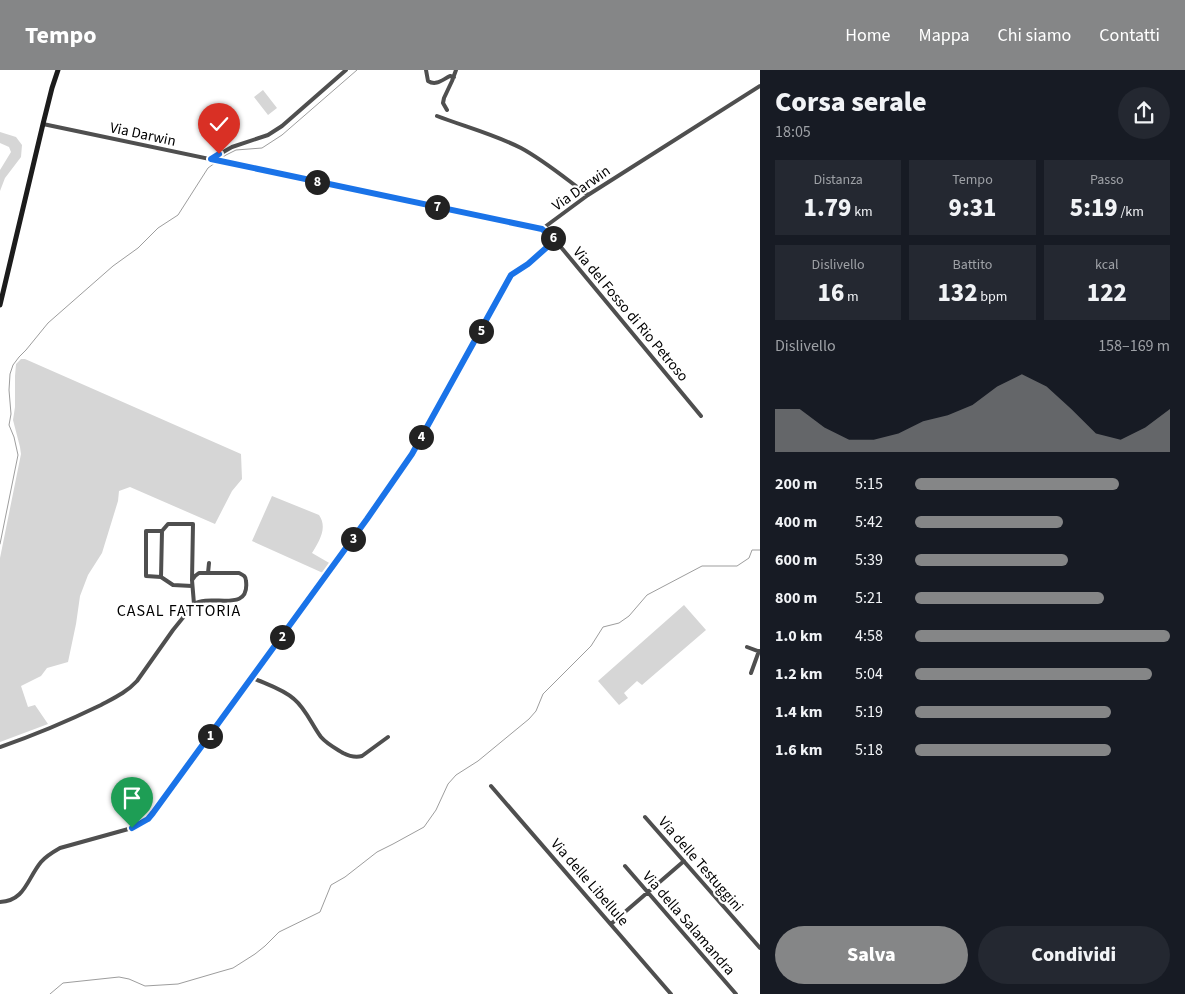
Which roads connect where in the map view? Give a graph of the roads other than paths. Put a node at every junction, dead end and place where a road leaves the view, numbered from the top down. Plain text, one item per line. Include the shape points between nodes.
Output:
1 (58, 70) edge
2 (346, 70) edge
3 (426, 70) edge
4 (456, 70) edge
5 (454, 77) junction
6 (760, 86) edge
7 (447, 110) dead end
8 (437, 116) dead end
9 (43, 124) junction
10 (211, 159) junction
11 (588, 195) junction
12 (542, 229) junction
13 (555, 240) junction
14 (0, 306) edge
15 (700, 416) dead end
16 (162, 531) junction
17 (208, 563) dead end
18 (208, 573) junction
19 (161, 577) junction
20 (192, 580) junction
21 (192, 586) junction
22 (194, 604) junction
23 (747, 647) dead end
24 (760, 652) edge
25 (751, 673) dead end
26 (253, 678) junction
27 (388, 737) dead end
28 (0, 747) edge
29 (490, 786) dead end
30 (645, 817) dead end
31 (684, 861) junction
32 (625, 866) dead end
33 (648, 892) junction
34 (0, 902) edge
35 (611, 924) junction
36 (760, 948) edge
37 (672, 994) edge
38 (736, 994) edge

1 - 9 street
2 - 10 street via 282,126
3 - 5 street via 428,81 434,83
4 - 5 street
5 - 7 street via 444,98
6 - 11 street, Via Darwin
8 - 11 street via 520,148
9 - 10 street, Via Darwin
9 - 14 street
10 - 12 street, Via Darwin
11 - 12 street, Via Darwin
12 - 13 street, Via del Fosso di Rio Petroso
13 - 15 street, Via del Fosso di Rio Petroso
13 - 26 street via 511,275 412,454
16 - 19 street
16 - 19 street via 146,531 146,576
16 - 20 street via 168,524 193,524
17 - 18 street
18 - 20 street via 199,574
18 - 22 street via 242,574 246,580 245,594 237,600 210,600
19 - 21 street via 172,584
20 - 21 street
21 - 22 street
22 - 28 street via 136,682 124,693 64,723
23 - 24 street
24 - 25 street
26 - 27 street via 294,698 325,740 349,755 362,756
26 - 34 street via 148,819 132,828 60,848 42,862 18,897
29 - 35 street, Via delle Libellule
30 - 31 street, Via delle Testuggini
31 - 33 street
31 - 36 street, Via delle Testuggini
32 - 33 street, Via della Salamandra
33 - 35 street
33 - 38 street, Via della Salamandra
35 - 37 street, Via delle Libellule

